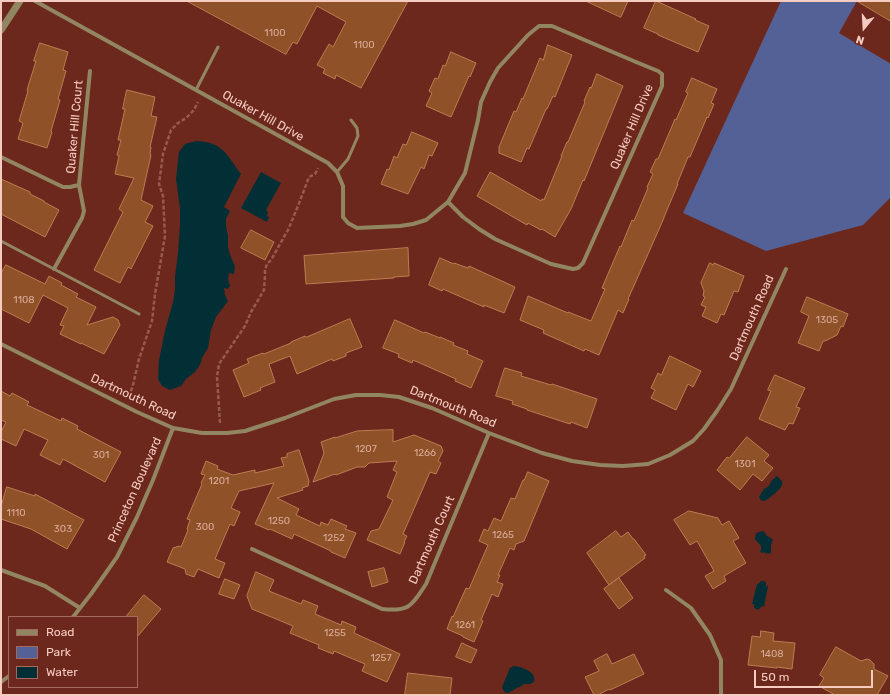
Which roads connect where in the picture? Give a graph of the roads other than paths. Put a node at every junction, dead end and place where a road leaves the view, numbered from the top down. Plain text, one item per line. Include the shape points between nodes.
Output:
1 (20, 1) edge
2 (34, 1) edge
3 (1, 30) edge
4 (218, 47) dead end
5 (90, 71) dead end
6 (196, 90) junction
7 (351, 120) dead end
8 (1, 157) edge
9 (337, 172) junction
10 (79, 185) junction
11 (448, 202) junction
12 (1, 241) edge
13 (54, 269) junction
14 (786, 269) dead end
15 (140, 314) dead end
16 (1, 344) edge
17 (173, 428) junction
18 (489, 433) junction
19 (252, 549) dead end
20 (1, 570) edge
21 (666, 590) dead end
22 (80, 608) junction
23 (74, 616) edge
24 (721, 695) edge

1 - 3 street
2 - 6 street, Quaker Hill Drive
4 - 6 lane
5 - 10 street, Quaker Hill Court
6 - 9 street, Quaker Hill Drive via 323,160
7 - 9 lane via 358,136 348,159
8 - 10 street, Quaker Hill Court via 63,187
9 - 11 street, Quaker Hill Drive via 344,186 343,217 348,224 357,228 413,224 426,220
10 - 13 street, Quaker Hill Court via 84,211 82,218
11 - 11 street, Quaker Hill Drive via 465,173 481,102 490,82 498,68 539,26 552,26 662,74 662,86 584,263 578,268 551,264 495,239 462,217
12 - 13 lane
13 - 15 lane
14 - 18 street, Dartmouth Road via 731,389 693,441 670,455 648,464 600,465 572,461
16 - 17 street, Dartmouth Road
17 - 18 street, Dartmouth Road via 220,434 245,431 334,399 356,395 380,395 399,397 432,408
17 - 22 street, Princeton Boulevard via 137,517 117,556
18 - 19 street, Dartmouth Court via 426,584 407,608 382,609
20 - 22 street via 45,586
21 - 24 street via 691,608 710,635 721,660
22 - 23 street, Princeton Boulevard

